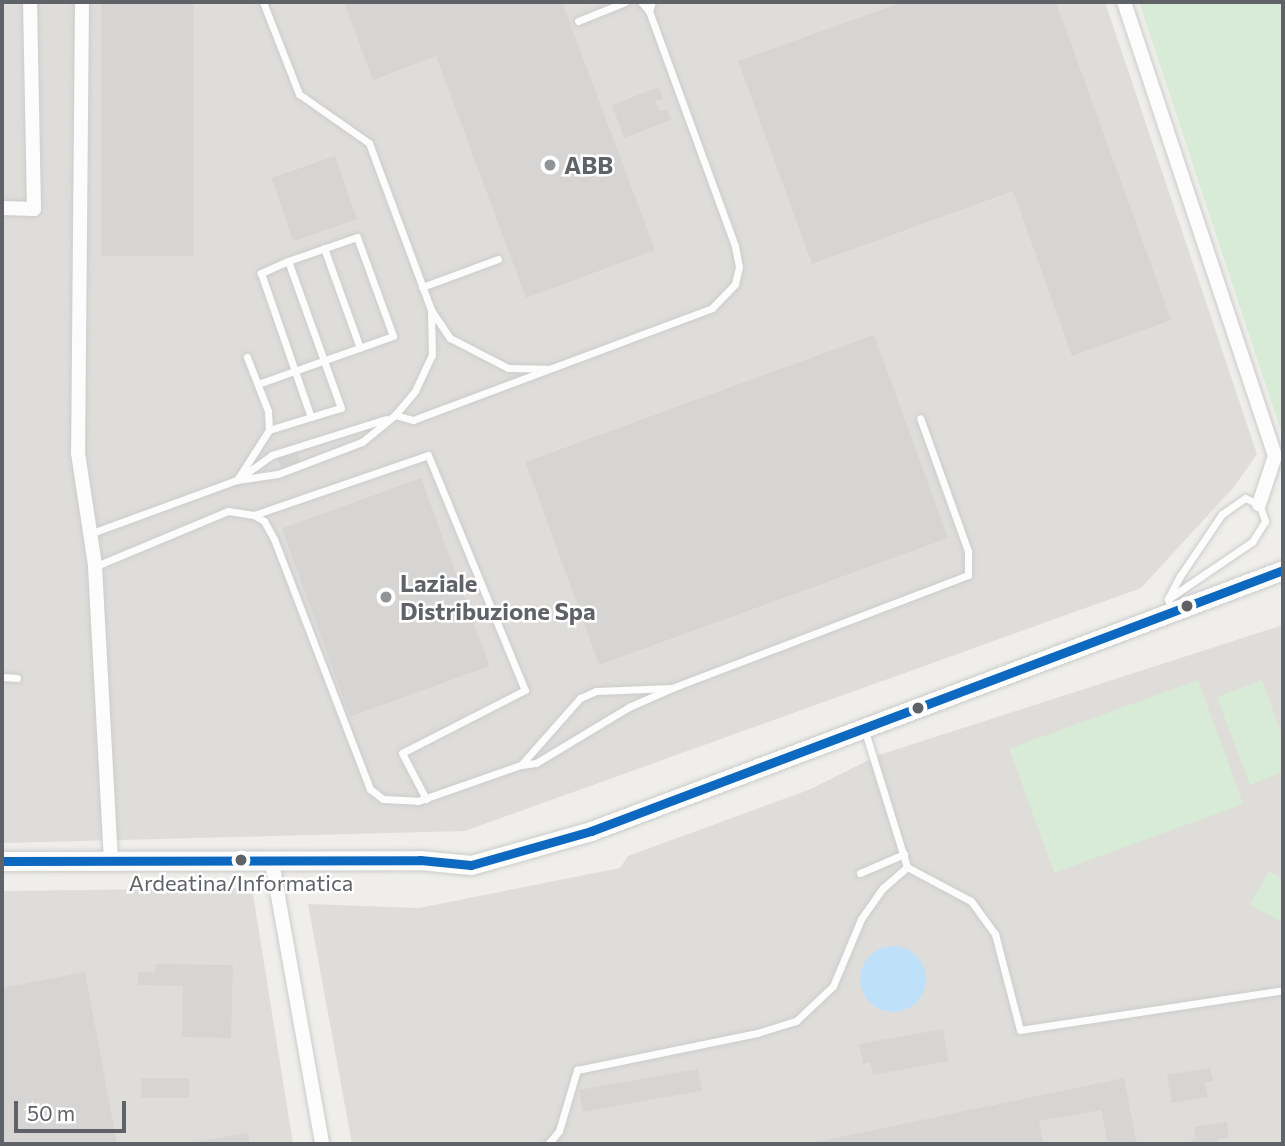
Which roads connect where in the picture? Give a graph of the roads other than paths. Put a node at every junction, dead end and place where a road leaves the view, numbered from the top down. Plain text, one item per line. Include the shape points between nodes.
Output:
1 (30, 2) edge
2 (82, 2) edge
3 (263, 2) edge
4 (625, 2) edge
5 (641, 2) edge
6 (652, 2) edge
7 (1124, 2) edge
8 (649, 12) junction
9 (578, 21) dead end
10 (2, 208) edge
11 (324, 248) junction
12 (498, 259) dead end
13 (288, 261) junction
14 (422, 287) junction
15 (431, 310) junction
16 (360, 348) junction
17 (247, 357) dead end
18 (325, 361) junction
19 (551, 369) junction
20 (295, 371) junction
21 (258, 384) junction
22 (395, 415) junction
23 (311, 417) junction
24 (920, 418) dead end
25 (386, 419) junction
26 (269, 430) junction
27 (237, 480) junction
28 (1259, 504) junction
29 (254, 515) junction
30 (92, 533) junction
31 (1283, 561) edge
32 (95, 566) junction
33 (1283, 570) edge
34 (1260, 577) junction
35 (1170, 606) junction
36 (2, 677) edge
37 (18, 678) dead end
38 (672, 688) junction
39 (865, 730) junction
40 (521, 765) junction
41 (426, 799) junction
42 (904, 854) junction
43 (2, 861) edge
44 (111, 861) junction
45 (272, 862) junction
46 (907, 867) junction
47 (860, 873) dead end
48 (1283, 990) edge
49 (322, 1144) edge
50 (548, 1144) edge

1 - 10 street via 34,209
2 - 30 street via 78,453
3 - 14 lane via 299,94 369,143
4 - 9 lane
5 - 8 lane
6 - 8 lane
7 - 28 street via 1275,457
8 - 19 lane via 735,246 739,267 735,284 712,308
11 - 13 lane
11 - 16 lane
11 - 16 lane via 357,237 393,336
12 - 14 lane
13 - 18 lane
13 - 20 lane via 261,273
14 - 15 lane
15 - 19 lane via 450,338 479,357 508,368
15 - 22 lane via 432,355 415,391
16 - 18 lane
17 - 21 lane
18 - 20 lane
18 - 23 lane via 341,408
19 - 22 lane via 413,420
20 - 21 lane
20 - 23 lane
21 - 26 lane
22 - 25 lane
23 - 26 lane
24 - 38 lane via 968,551 968,575
25 - 27 lane via 272,455
25 - 27 lane via 362,442 278,474
26 - 27 lane
27 - 30 lane
28 - 35 lane via 1265,522 1252,542
28 - 35 lane via 1245,498 1222,514
29 - 32 lane via 228,511
29 - 41 lane via 274,539 370,789 383,799 402,803
29 - 41 lane via 428,455 525,690 402,753
30 - 32 street
31 - 34 main road
32 - 44 street
33 - 34 main road
34 - 35 main road
35 - 39 main road
36 - 37 lane
38 - 40 lane via 629,707 536,763
38 - 40 lane via 596,691 580,698
39 - 42 lane
39 - 45 main road via 591,831 471,865 420,860
40 - 41 lane
42 - 46 lane
42 - 47 lane
43 - 44 main road
44 - 45 main road
45 - 49 street
46 - 48 lane via 971,901 995,934 1020,1030
46 - 50 lane via 883,888 861,919 833,985 803,1015 757,1033 577,1070 559,1131

